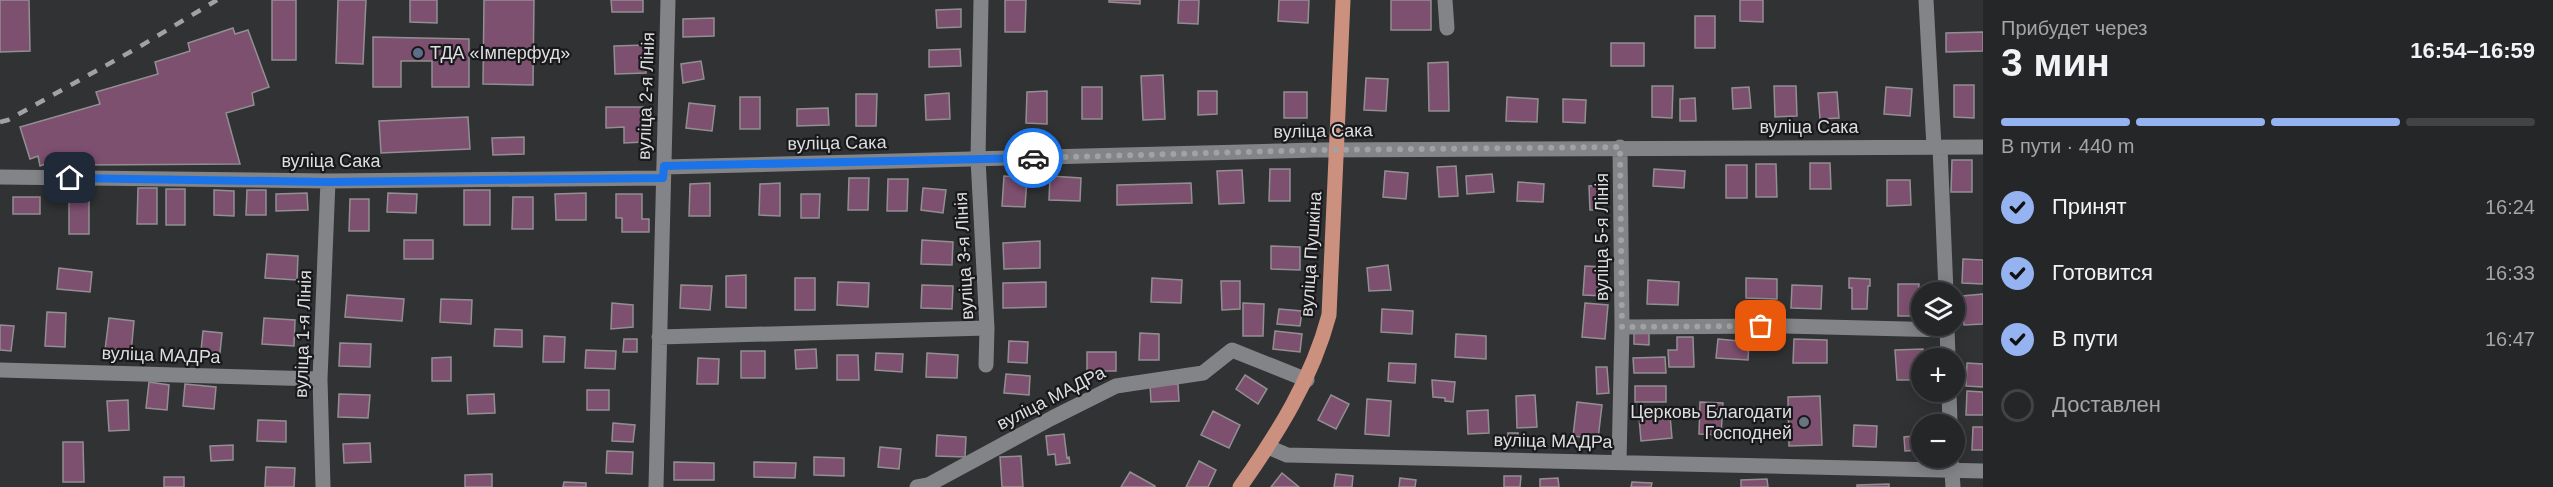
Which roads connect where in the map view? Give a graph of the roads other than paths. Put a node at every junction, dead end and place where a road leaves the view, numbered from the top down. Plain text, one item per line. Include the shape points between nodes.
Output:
1 (668, 0) edge
2 (981, 0) edge
3 (1343, 0) edge
4 (1445, 0) edge
5 (1926, 0) edge
6 (1447, 28) dead end
7 (1620, 147) junction
8 (1937, 147) junction
9 (1983, 147) edge
10 (1336, 150) junction
11 (978, 159) junction
12 (663, 172) junction
13 (0, 177) edge
14 (328, 182) junction
15 (1945, 282) edge
16 (1622, 327) junction
17 (987, 328) junction
18 (1911, 328) edge
19 (659, 337) junction
20 (986, 365) dead end
21 (0, 370) edge
22 (320, 379) junction
23 (1306, 380) junction
24 (1268, 447) junction
25 (1619, 462) junction
26 (1911, 464) edge
27 (1965, 467) edge
28 (1952, 468) edge
29 (1983, 471) edge
30 (322, 487) edge
31 (656, 487) edge
32 (917, 487) edge
33 (1240, 487) edge
34 (1953, 487) edge

1 - 12 street, вуліца 2-я Лінія
2 - 11 street, вуліца 3-я Лінія
3 - 10 main road, вуліца Пушкіна
4 - 6 street
5 - 8 street
7 - 8 street, вуліца Сака
7 - 10 street, вуліца Сака
7 - 16 street, вуліца 5-я Лінія
8 - 9 street, вуліца Сака
8 - 15 street
10 - 11 street, вуліца Сака
10 - 23 main road, вуліца Пушкіна via 1329,315 1320,350
11 - 12 street, вуліца Сака
11 - 17 street, вуліца 3-я Лінія
12 - 14 street, вуліца Сака
12 - 19 street, вуліца 2-я Лінія
13 - 14 street, вуліца Сака
14 - 22 street, вуліца 1-я Лінія
16 - 18 street
16 - 25 street, вуліца 5-я Лінія
17 - 19 street
17 - 20 street, вуліца 3-я Лінія
19 - 31 street, вуліца 2-я Лінія
21 - 22 street, вуліца МАДРа
22 - 30 street, вуліца 1-я Лінія
23 - 24 main road, вуліца Пушкіна
23 - 32 street, вуліца МАДРа via 1232,350 1203,373 1116,386 928,485
24 - 25 street, вуліца МАДРа via 1287,455
24 - 33 main road, вуліца Пушкіна
25 - 26 street, вуліца МАДРа
27 - 29 street, вуліца МАДРа
28 - 34 street

